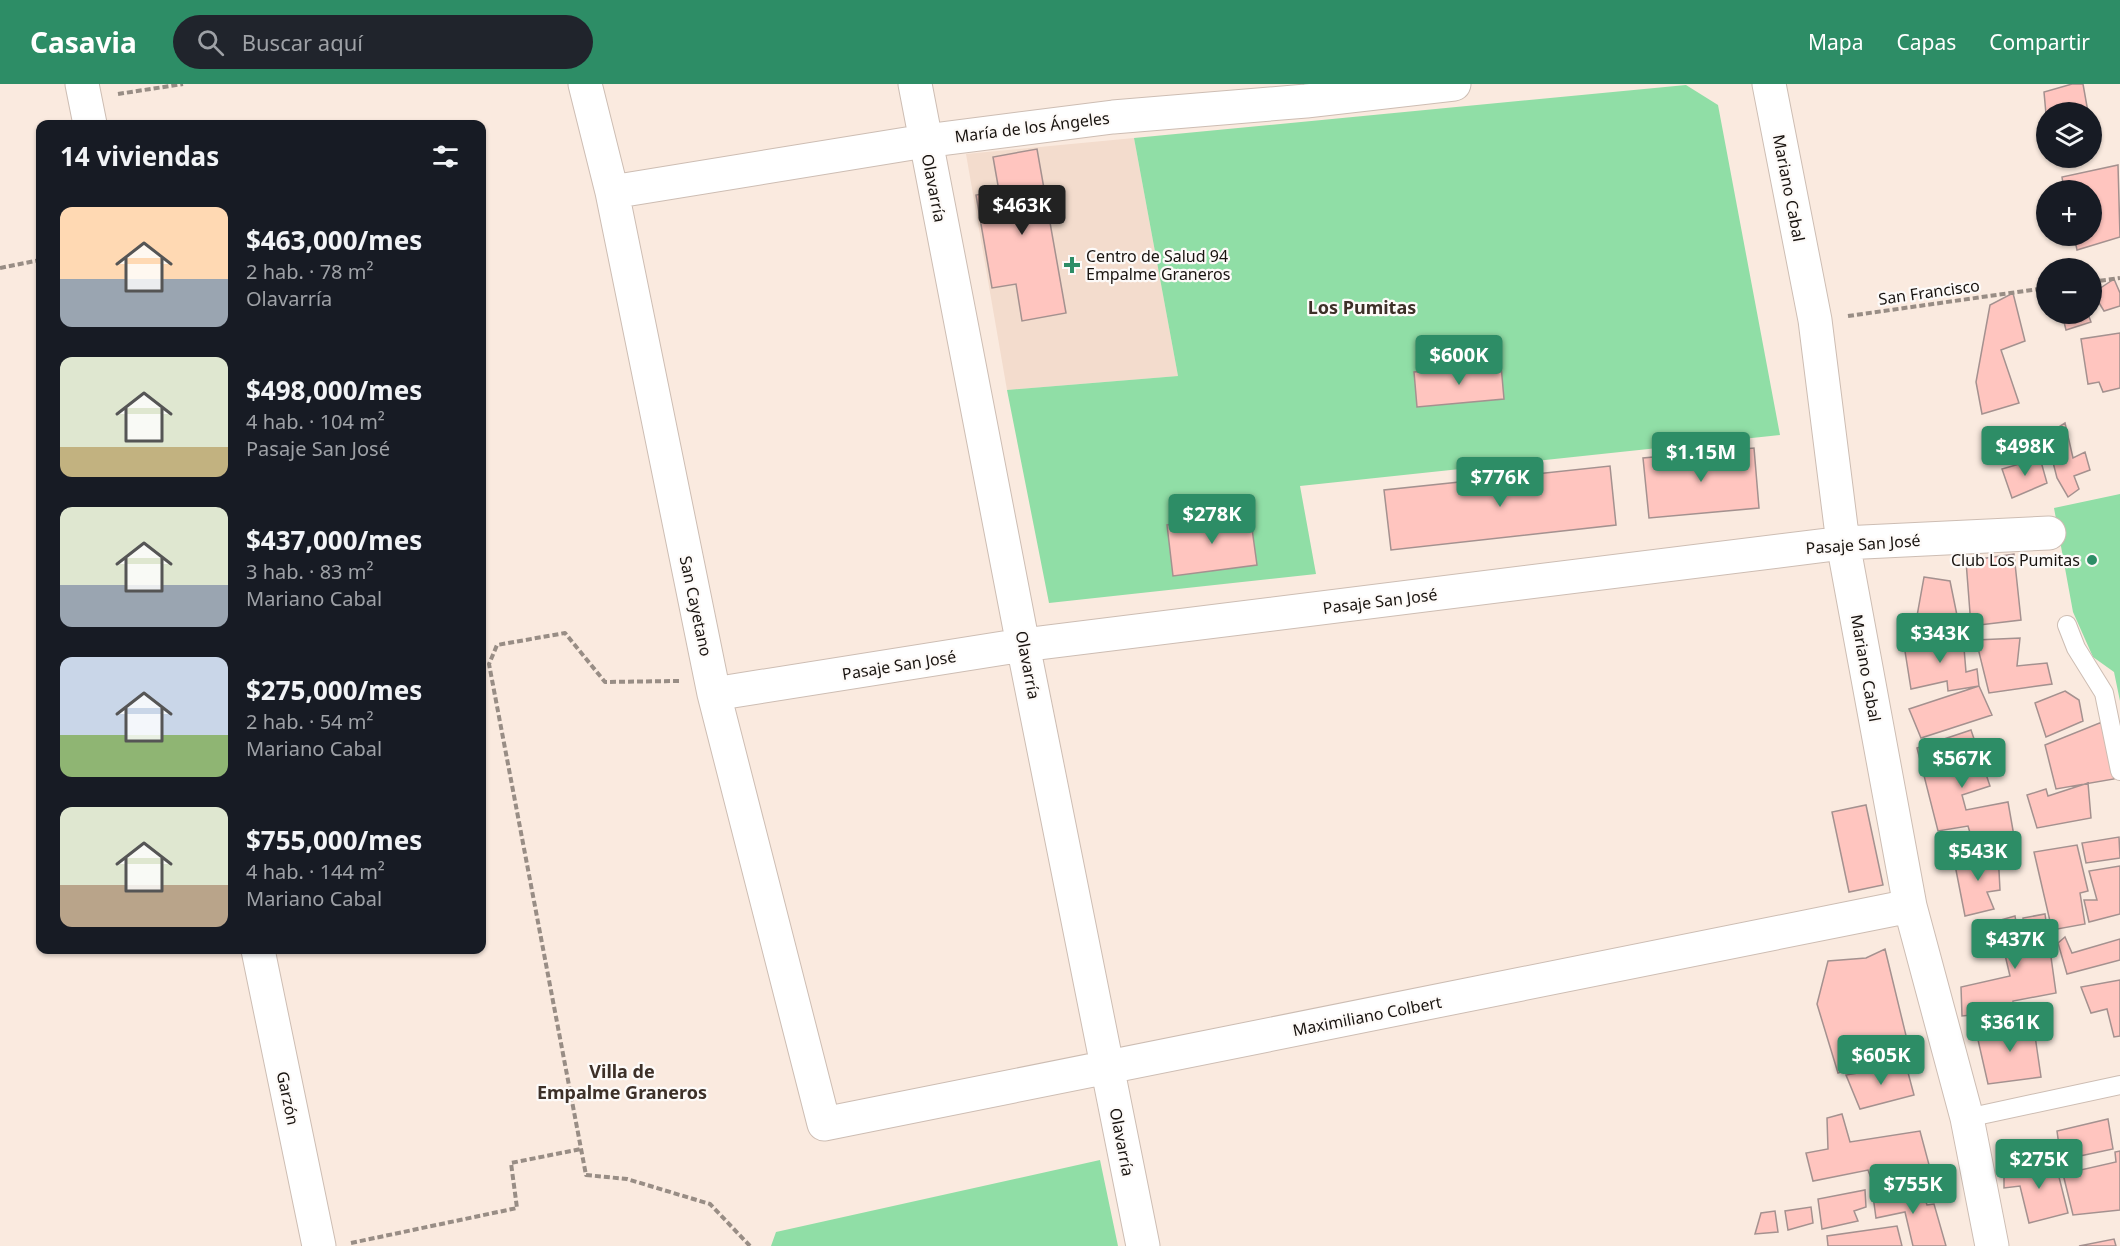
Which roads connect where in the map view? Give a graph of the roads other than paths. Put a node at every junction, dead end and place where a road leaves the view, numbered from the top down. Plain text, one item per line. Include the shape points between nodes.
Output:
1 (585, 84) edge
2 (915, 84) edge
3 (1454, 84) edge
4 (1769, 84) edge
5 (925, 141) junction
6 (612, 192) junction
7 (2049, 533) dead end
8 (1843, 543) junction
9 (2067, 625) dead end
10 (1023, 645) junction
11 (714, 694) junction
12 (2120, 771) edge
13 (1910, 906) junction
14 (259, 954) edge
15 (1108, 1068) junction
16 (2120, 1085) edge
17 (1967, 1118) junction
18 (824, 1124) joint
19 (334, 1245) edge
20 (1143, 1246) edge
21 (1992, 1246) edge

1 - 6 street, San Cayetano
2 - 5 street, Olavarría
3 - 5 street, María de los Ángeles via 1113,117
4 - 8 street, Mariano Cabal via 1815,320
5 - 6 street, María de los Ángeles
5 - 10 street, Olavarría
6 - 11 street, San Cayetano
7 - 8 street, Pasaje San José
8 - 10 street, Pasaje San José
8 - 13 street, Mariano Cabal
9 - 12 lane via 2076,648 2104,693
10 - 11 street, Pasaje San José
10 - 15 street, Olavarría
11 - 18 street, San Cayetano
13 - 15 street, Maximiliano Colbert
13 - 17 street, Mariano Cabal
14 - 19 street, Garzón
15 - 18 street, Maximiliano Colbert
15 - 20 street, Olavarría
16 - 17 lane
17 - 21 street, Mariano Cabal

